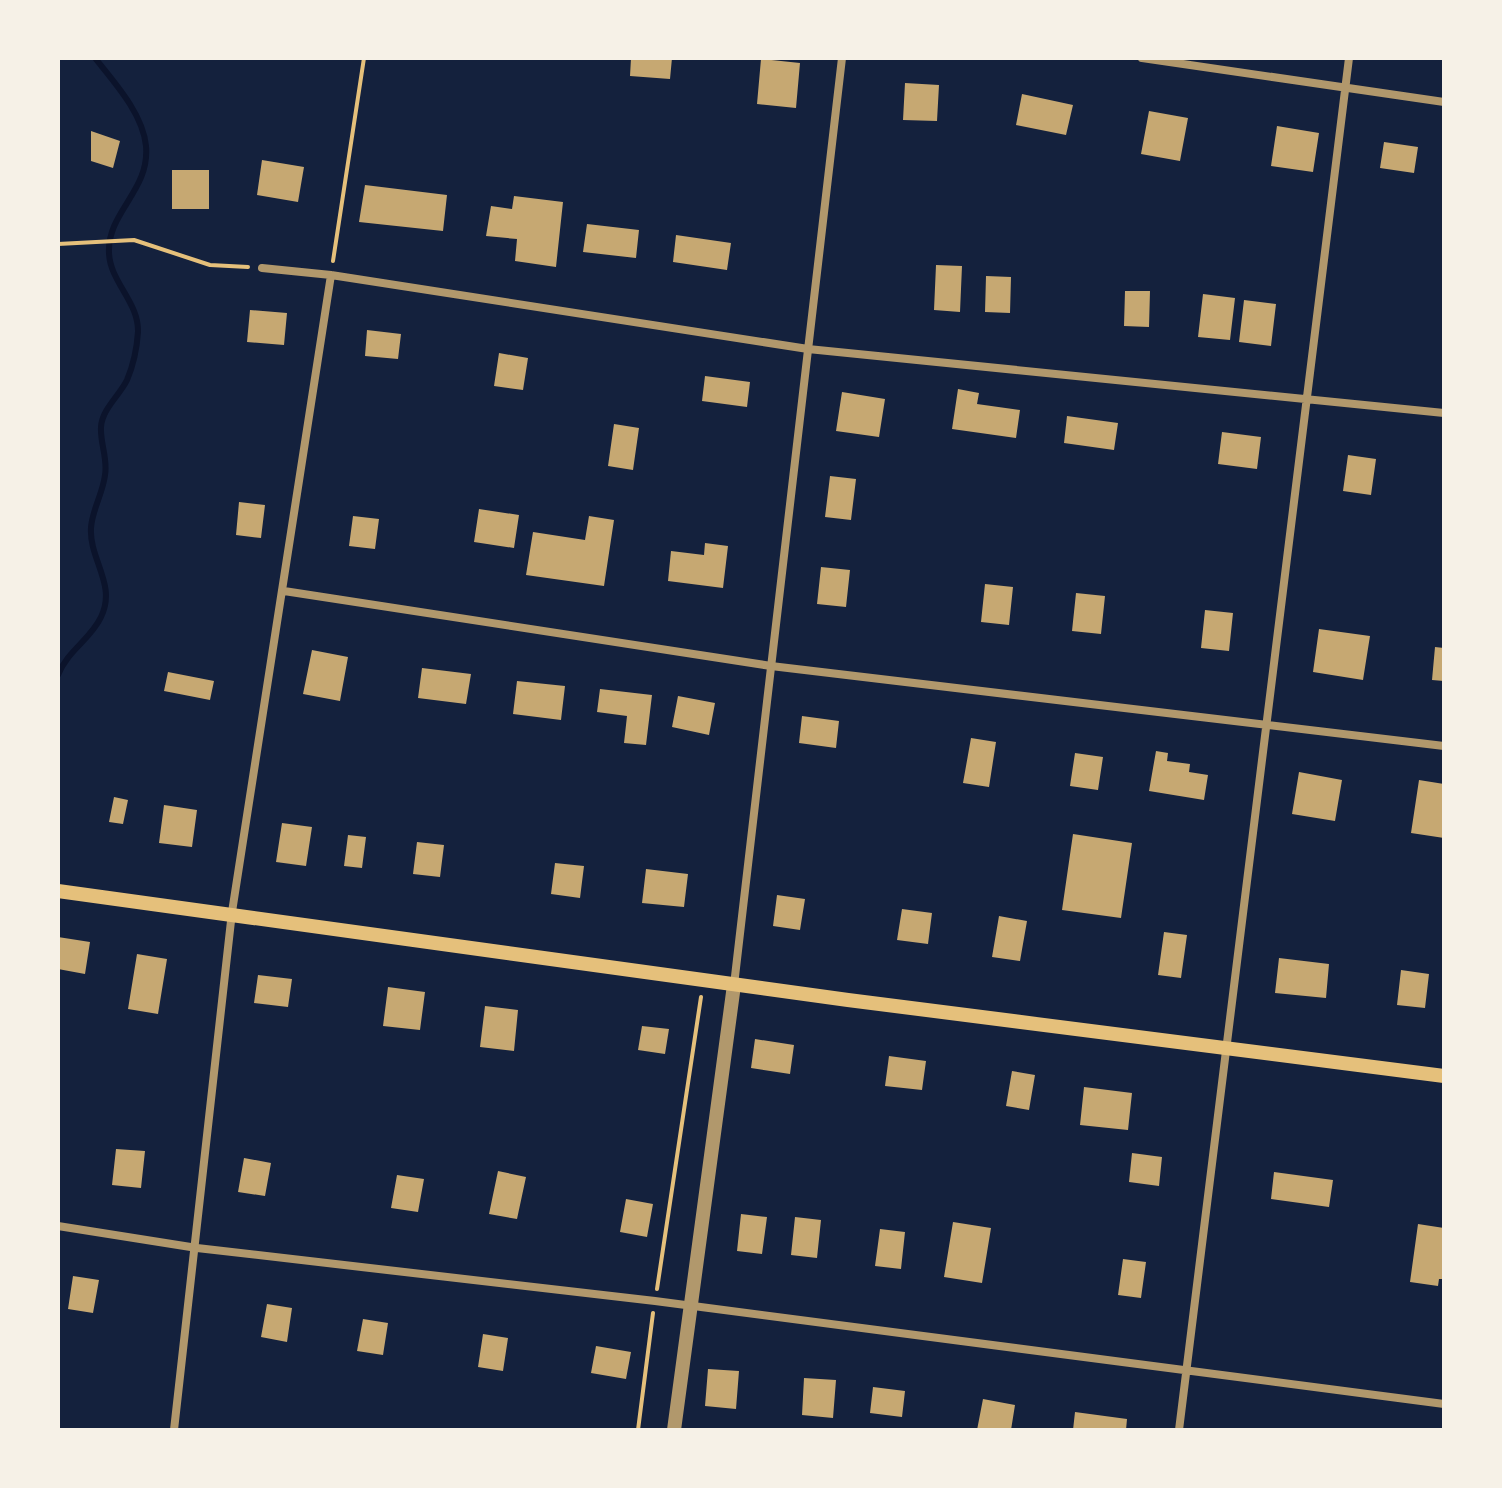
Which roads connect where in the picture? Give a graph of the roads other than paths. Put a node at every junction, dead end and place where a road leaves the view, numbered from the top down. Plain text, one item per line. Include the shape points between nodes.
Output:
1 (842, 58) edge
2 (1142, 58) edge
3 (1349, 58) edge
4 (1345, 89) junction
5 (1444, 102) edge
6 (262, 268) road end
7 (331, 275) junction
8 (808, 349) junction
9 (1308, 397) junction
10 (1444, 413) edge
11 (284, 591) junction
12 (771, 666) junction
13 (1268, 724) junction
14 (1444, 746) edge
15 (58, 891) edge
16 (232, 912) junction
17 (734, 985) junction
18 (1228, 1050) junction
19 (1444, 1076) edge
20 (58, 1226) edge
21 (197, 1248) junction
22 (690, 1307) junction
23 (1187, 1370) junction
24 (1444, 1404) edge
25 (174, 1430) edge
26 (674, 1430) edge
27 (1179, 1430) edge

1 - 8 street
2 - 4 street
3 - 4 street
4 - 5 street
4 - 9 street
6 - 7 street
7 - 8 street
7 - 11 street
8 - 9 street
8 - 12 street
9 - 10 street
9 - 13 street
11 - 12 street
11 - 16 street
12 - 13 street
12 - 17 street
13 - 14 street
13 - 18 street
15 - 16 main road
16 - 17 main road
16 - 21 street
17 - 18 main road
17 - 22 street
18 - 19 main road
18 - 23 street
20 - 21 street
21 - 22 street
21 - 25 street
22 - 23 street
22 - 26 street
23 - 24 street
23 - 27 street

